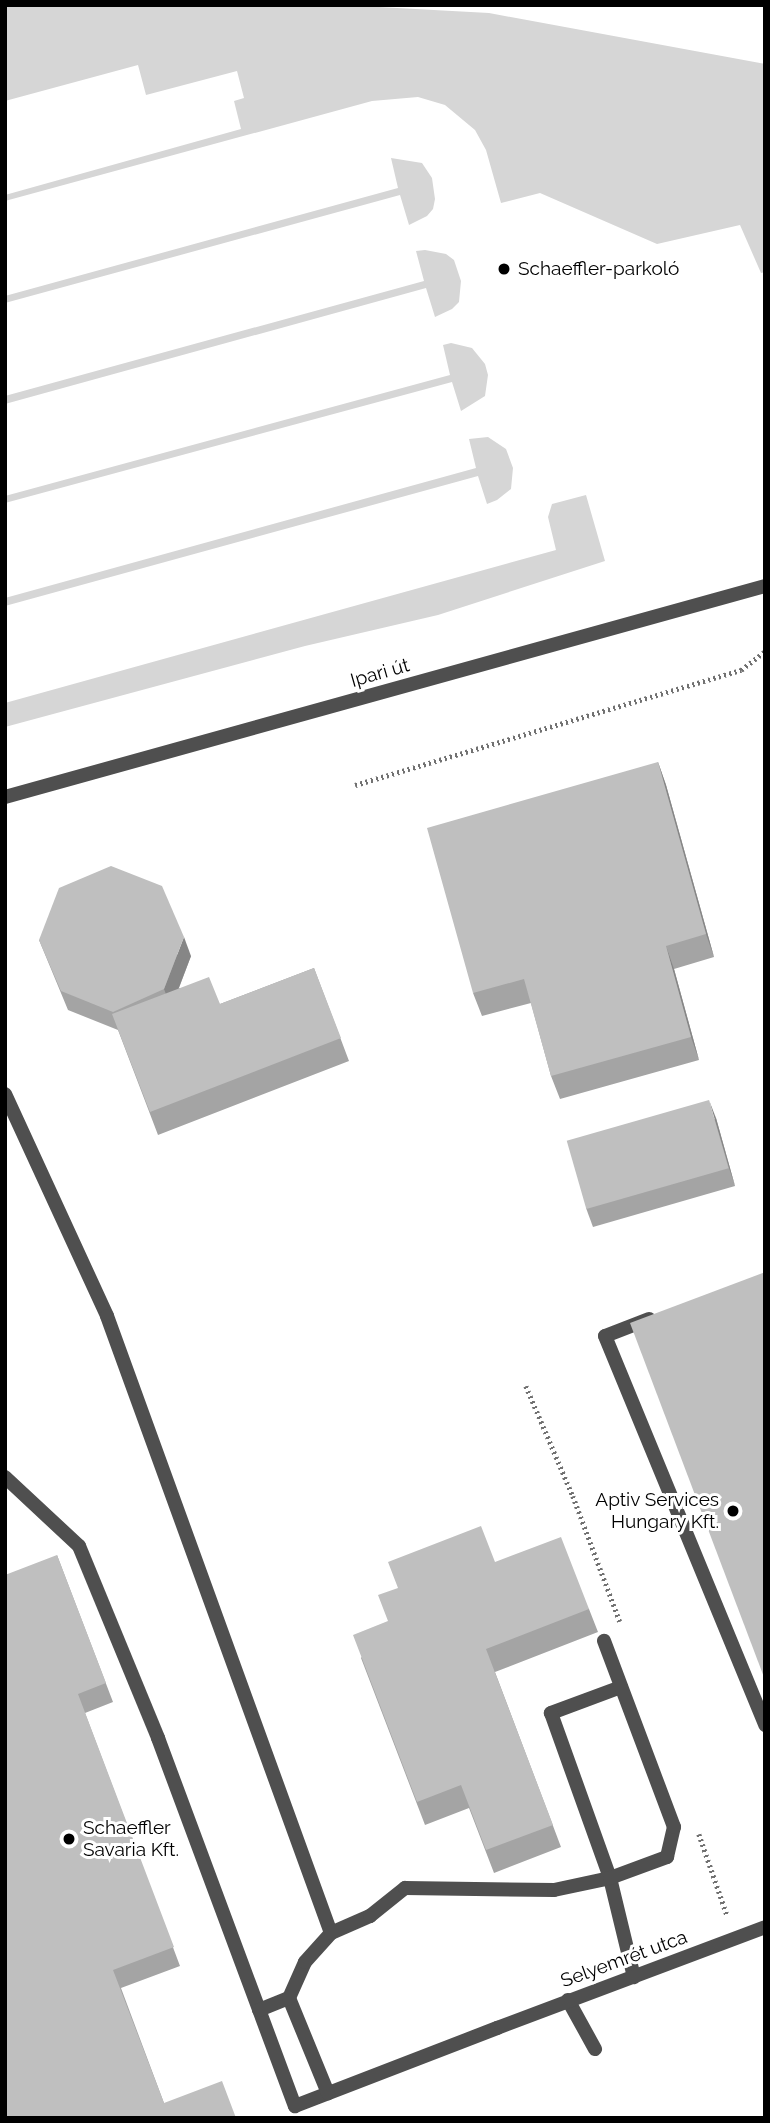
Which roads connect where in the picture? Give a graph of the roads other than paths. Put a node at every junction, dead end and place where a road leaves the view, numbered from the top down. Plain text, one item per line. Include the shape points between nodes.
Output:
1 (765, 586) edge
2 (5, 797) edge
3 (5, 1094) edge
4 (666, 1313) edge
5 (5, 1477) edge
6 (604, 1641) dead end
7 (621, 1687) junction
8 (765, 1725) edge
9 (610, 1878) junction
10 (765, 1927) edge
11 (331, 1933) junction
12 (634, 1977) junction
13 (289, 1998) junction
14 (568, 2000) junction
15 (259, 2010) junction
16 (595, 2049) dead end
17 (328, 2093) junction
18 (297, 2112) edge

1 - 2 street, Ipari út
3 - 11 street via 107,1315
4 - 8 street via 605,1336
5 - 15 street via 79,1546 158,1738
6 - 7 street
7 - 9 street via 674,1827 667,1857
7 - 9 street via 551,1713
9 - 11 street via 554,1890 405,1888 370,1916
9 - 12 street
10 - 12 street, Selyemrét utca
11 - 13 street via 305,1962
12 - 14 street, Selyemrét utca
13 - 15 street
13 - 17 street
14 - 16 street
14 - 17 street, Selyemrét utca
15 - 18 street
17 - 18 street, Selyemrét utca

